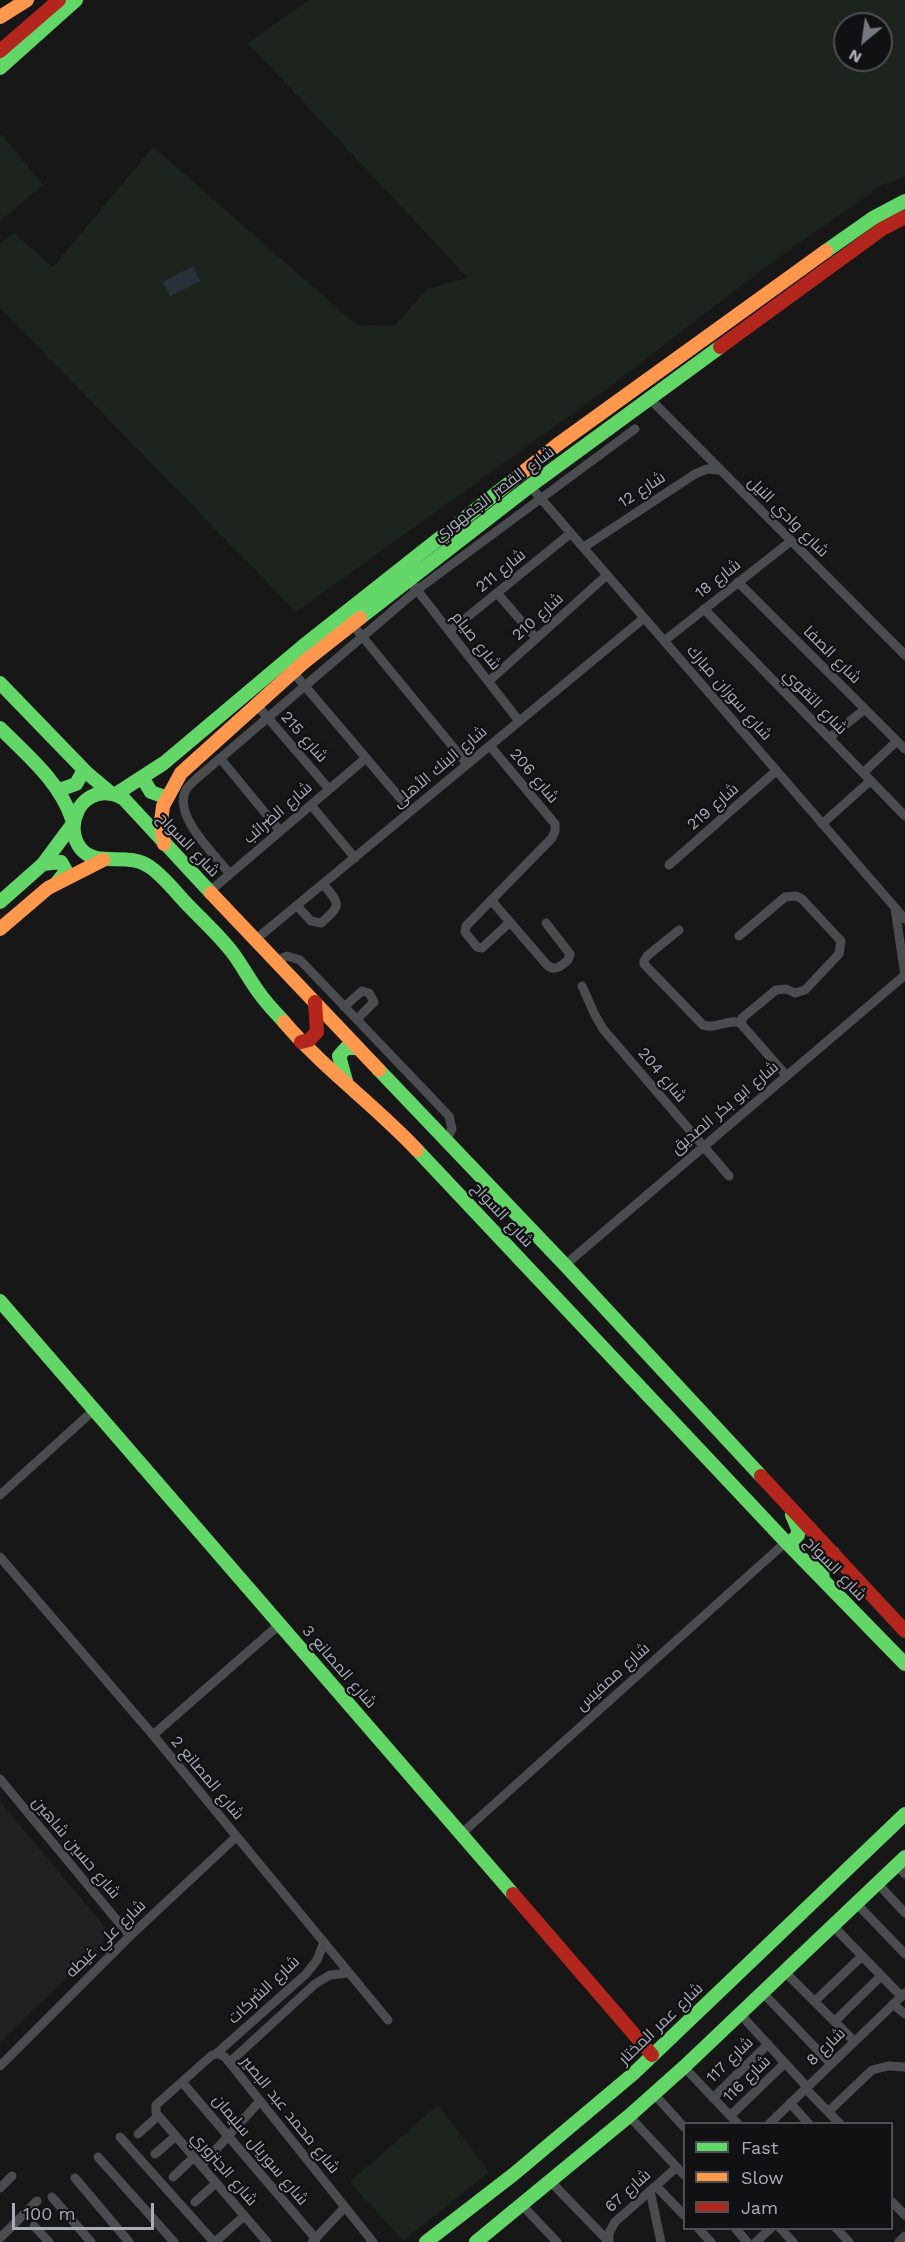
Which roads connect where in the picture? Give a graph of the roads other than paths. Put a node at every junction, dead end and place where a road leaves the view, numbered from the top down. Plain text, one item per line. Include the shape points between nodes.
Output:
1 (27, 0) edge
2 (59, 0) edge
3 (76, 0) edge
4 (0, 17) edge
5 (0, 51) edge
6 (0, 68) edge
7 (905, 201) edge
8 (905, 217) edge
9 (650, 399) junction
10 (635, 429) dead end
11 (720, 470) junction
12 (530, 486) junction
13 (541, 498) junction
14 (571, 533) junction
15 (791, 541) junction
16 (584, 547) junction
17 (607, 575) junction
18 (738, 582) junction
19 (413, 584) junction
20 (497, 593) junction
21 (704, 609) junction
22 (644, 618) junction
23 (352, 624) junction
24 (450, 631) junction
25 (362, 636) junction
26 (537, 638) junction
27 (664, 641) junction
28 (905, 655) edge
29 (293, 672) junction
30 (489, 681) junction
31 (0, 683) edge
32 (305, 685) junction
33 (256, 704) junction
34 (865, 709) junction
35 (267, 717) junction
36 (519, 721) junction
37 (0, 728) edge
38 (829, 738) junction
39 (897, 741) junction
40 (490, 746) junction
41 (905, 749) edge
42 (220, 758) junction
43 (366, 758) junction
44 (467, 764) junction
45 (84, 770) junction
46 (776, 771) junction
47 (863, 773) junction
48 (143, 779) junction
49 (870, 781) junction
50 (329, 789) junction
51 (59, 790) junction
52 (114, 794) junction
53 (165, 797) junction
54 (311, 805) junction
55 (411, 811) junction
56 (905, 816) edge
57 (72, 822) junction
58 (822, 824) junction
59 (280, 831) junction
60 (164, 844) junction
61 (355, 858) junction
62 (103, 860) junction
63 (43, 864) junction
64 (669, 865) dead end
65 (230, 874) junction
66 (323, 884) junction
67 (54, 885) junction
68 (210, 891) junction
69 (491, 900) junction
70 (0, 902) edge
71 (297, 906) junction
72 (895, 908) junction
73 (905, 919) edge
74 (510, 922) junction
75 (546, 924) dead end
76 (0, 929) edge
77 (679, 930) dead end
78 (739, 936) dead end
79 (255, 940) junction
80 (276, 961) junction
81 (905, 976) edge
82 (582, 986) dead end
83 (315, 1002) junction
84 (344, 1007) junction
85 (357, 1019) junction
86 (741, 1023) junction
87 (301, 1042) junction
88 (358, 1047) junction
89 (786, 1076) junction
90 (346, 1083) junction
91 (446, 1141) junction
92 (703, 1146) junction
93 (729, 1176) dead end
94 (565, 1265) junction
95 (0, 1301) edge
96 (94, 1410) junction
97 (0, 1495) edge
98 (788, 1506) junction
99 (786, 1542) junction
100 (833, 1553) junction
101 (0, 1557) edge
102 (823, 1580) junction
103 (280, 1624) junction
104 (905, 1631) edge
105 (905, 1664) edge
106 (153, 1735) junction
107 (0, 1779) edge
108 (905, 1814) edge
109 (461, 1834) junction
110 (236, 1837) junction
111 (902, 1865) edge
112 (878, 1884) junction
113 (857, 1904) junction
114 (905, 1913) edge
115 (833, 1926) junction
116 (130, 1936) junction
117 (324, 1942) junction
118 (905, 1954) edge
119 (862, 1956) junction
120 (785, 1972) junction
121 (349, 1973) junction
122 (881, 1976) junction
123 (763, 1993) junction
124 (903, 1994) edge
125 (815, 2001) junction
126 (893, 2004) junction
127 (740, 2014) junction
128 (905, 2014) edge
129 (388, 2020) dead end
130 (835, 2021) junction
131 (854, 2041) junction
132 (768, 2044) junction
133 (217, 2053) junction
134 (652, 2055) junction
135 (230, 2062) junction
136 (785, 2063) junction
137 (831, 2064) junction
138 (0, 2066) edge
139 (684, 2067) junction
140 (905, 2067) edge
141 (182, 2082) junction
142 (806, 2087) junction
143 (654, 2094) junction
144 (713, 2098) junction
145 (261, 2101) junction
146 (790, 2103) junction
147 (828, 2112) junction
148 (158, 2116) junction
149 (629, 2116) junction
150 (730, 2116) junction
151 (736, 2122) edge
152 (771, 2122) edge
153 (807, 2122) edge
154 (838, 2122) edge
155 (683, 2126) edge
156 (138, 2134) dead end
157 (176, 2136) junction
158 (120, 2137) dead end
159 (229, 2137) junction
160 (155, 2154) dead end
161 (98, 2157) dead end
162 (194, 2157) junction
163 (201, 2166) junction
164 (677, 2167) junction
165 (683, 2174) edge
166 (12, 2176) dead end
167 (173, 2177) dead end
168 (75, 2178) dead end
169 (550, 2181) junction
170 (216, 2183) junction
171 (0, 2188) edge
172 (653, 2188) junction
173 (52, 2197) dead end
174 (37, 2201) dead end
175 (195, 2202) dead end
176 (893, 2204) edge
177 (522, 2205) junction
178 (345, 2207) junction
179 (683, 2214) edge
180 (244, 2216) junction
181 (905, 2216) edge
182 (34, 2226) dead end
183 (699, 2230) edge
184 (770, 2230) edge
185 (781, 2230) edge
186 (837, 2230) edge
187 (905, 2236) edge
188 (3, 2239) edge
189 (314, 2240) edge
190 (49, 2242) edge
191 (91, 2242) edge
192 (129, 2242) edge
193 (174, 2242) edge
194 (214, 2242) edge
195 (267, 2242) edge
196 (373, 2242) edge
197 (426, 2242) edge
198 (476, 2242) edge
199 (557, 2242) edge
200 (609, 2242) edge
201 (661, 2242) edge
202 (711, 2242) edge
203 (756, 2242) edge
204 (793, 2242) edge
205 (849, 2242) edge
206 (899, 2242) edge

1 - 4 main road
2 - 5 main road
3 - 6 main road
7 - 48 main road, شارع القصر الجمهوري via 849,234 557,445 303,646
8 - 9 main road, شارع القصر الجمهوري via 867,240
9 - 11 street, شارع وادي النيل
9 - 12 main road, شارع القصر الجمهوري
10 - 13 street
11 - 15 street, شارع وادي النيل
11 - 16 street, شارع 12 via 701,471
12 - 13 street, شارع سوزان مبارك
12 - 19 main road, شارع القصر الجمهوري
13 - 14 street, شارع سوزان مبارك
13 - 19 street
14 - 16 street, شارع سوزان مبارك
14 - 20 street, شارع 211
15 - 18 street, شارع 18
15 - 28 street, شارع وادي النيل
16 - 17 street, شارع سوزان مبارك
17 - 22 street, شارع سوزان مبارك
17 - 26 street, شارع 210
18 - 21 street, شارع 18
18 - 34 street, شارع الصفا
19 - 23 main road, شارع القصر الجمهوري
19 - 24 street, شارع صيام
19 - 25 street
20 - 24 street, شارع 211
20 - 26 street
21 - 27 street, شارع 18
21 - 38 street, شارع التقوي
22 - 27 street, شارع سوزان مبارك
22 - 36 street, شارع البنك الأهلى
23 - 25 street
23 - 29 main road, شارع القصر الجمهوري
24 - 30 street, شارع صيام
25 - 32 street
25 - 44 street
26 - 30 street, شارع 210
27 - 46 street, شارع سوزان مبارك
29 - 32 street
29 - 33 main road, شارع القصر الجمهوري
30 - 36 street, شارع صيام
31 - 45 main road, شارع السواح
32 - 35 street
32 - 43 street
33 - 35 street, شارع 215
33 - 53 main road, شارع القصر الجمهوري via 181,773
34 - 38 street
34 - 39 street, شارع الصفا
35 - 42 street
35 - 50 street, شارع 215
36 - 40 street, شارع البنك الأهلى
37 - 51 main road
38 - 47 street, شارع التقوي
39 - 41 street, شارع الصفا
39 - 47 street
40 - 44 street, شارع البنك الأهلى
40 - 69 street, شارع 206 via 555,824 552,838
42 - 59 street
42 - 65 street via 186,790 183,805 186,819
43 - 50 street, شارع الضرائب
43 - 55 street
44 - 55 street, شارع البنك الأهلى
45 - 51 main road via 76,784
45 - 52 main road, شارع السواح
46 - 58 street, شارع سوزان مبارك
46 - 64 street, شارع 219
47 - 49 street, شارع التقوي
48 - 52 main road, شارع القصر الجمهوري
48 - 53 main road via 148,790
49 - 56 street, شارع التقوي
49 - 58 street
50 - 54 street, شارع الضرائب
51 - 57 main road via 68,804
52 - 57 main road via 100,793 88,798 78,807
52 - 60 main road, شارع السواح via 132,806
53 - 60 main road, شارع القصر الجمهوري via 161,812
54 - 59 street, شارع الضرائب
54 - 61 street
55 - 61 street, شارع البنك الأهلى
57 - 62 main road via 74,837 81,848
57 - 63 main road
58 - 72 street, شارع سوزان مبارك
59 - 65 street, شارع الضرائب
60 - 68 main road, شارع السواح
61 - 66 street, شارع البنك الأهلى
62 - 67 main road
62 - 87 main road, شارع السواح via 129,858 149,865 227,947
63 - 67 main road via 61,862 65,866 64,874
63 - 70 main road
65 - 68 street, شارع الضرائب
66 - 71 street, شارع البنك الأهلى
66 - 71 street via 336,898 336,911 321,923 310,921
67 - 76 main road
68 - 79 main road, شارع السواح
69 - 74 street
69 - 74 street via 466,926 466,935 482,948
71 - 79 street, شارع البنك الأهلى
72 - 73 street, شارع سوزان مبارك
72 - 81 street
74 - 75 street via 547,965 558,968 570,954
77 - 86 street via 647,956 644,964 703,1025 714,1028 732,1021
78 - 86 street via 785,897 796,896 839,937 842,946 805,990 776,990 743,1016
79 - 80 main road, شارع السواح
80 - 83 main road, شارع السواح
80 - 84 street via 287,956 300,960
81 - 89 street, شارع ابو بكر الصديق
82 - 92 street, شارع 204 via 603,1029
83 - 87 main road via 317,1032
83 - 88 main road, شارع السواح
84 - 85 street
84 - 85 street via 362,991 369,993 374,1002
85 - 91 street via 449,1116 452,1129
86 - 89 street
87 - 90 main road, شارع السواح
88 - 90 main road via 346,1048 339,1056
88 - 91 main road, شارع السواح
89 - 92 street, شارع ابو بكر الصديق
90 - 99 main road, شارع السواح via 391,1122
91 - 94 main road, شارع السواح
92 - 93 street, شارع 204
92 - 94 street, شارع ابو بكر الصديق
94 - 98 main road, شارع السواح
95 - 96 main road, شارع المصانع 3
96 - 97 street
96 - 103 main road, شارع المصانع 3
98 - 99 main road via 799,1532 795,1540
98 - 100 main road, شارع السواح
99 - 102 main road, شارع السواح
99 - 109 street, شارع ممفيس
100 - 102 main road via 824,1550 819,1556
100 - 104 main road, شارع السواح
101 - 106 street, شارع المصانع 2
102 - 105 main road, شارع السواح
103 - 106 street
103 - 109 main road, شارع المصانع 3
106 - 110 street, شارع المصانع 2
107 - 116 street, شارع حسين شاهين
108 - 134 main road, شارع عمر المختار
109 - 134 main road, شارع المصانع 3
110 - 116 street, شارع علي غيطه
110 - 117 street, شارع المصانع 2
111 - 112 main road
112 - 113 main road
112 - 114 street
113 - 115 main road
113 - 118 street
115 - 119 street
115 - 120 main road
116 - 138 street, شارع علي غيطه
117 - 121 street, شارع المصانع 2
117 - 133 street, شارع الشركات via 306,1974
119 - 122 street
119 - 125 street
120 - 123 main road
120 - 125 street
121 - 129 street, شارع المصانع 2
121 - 135 street, شارع الشركات via 330,1975 315,1983
122 - 124 street
122 - 130 street
123 - 127 main road
123 - 137 street
124 - 126 street, شارع 8
125 - 130 street
126 - 128 street
126 - 131 street, شارع 8
127 - 132 street
127 - 139 main road
130 - 131 street
131 - 137 street, شارع 8
132 - 136 street
132 - 144 street, شارع 117
133 - 135 street, شارع محمد عبد البصير
133 - 141 street, شارع محمد عبد البصير
134 - 197 main road, شارع عمر المختار via 514,2174
135 - 145 street, شارع محمد عبد البصير
136 - 142 street
136 - 150 street, شارع 116
137 - 142 street, شارع 8
139 - 143 main road
139 - 144 street
140 - 147 street via 872,2070
141 - 148 street, شارع محمد عبد البصير via 156,2105
141 - 159 street, شارع سوريال سليمان
142 - 146 street, شارع 8
142 - 147 street
143 - 149 main road
143 - 155 street
144 - 150 street
145 - 159 street
145 - 178 street, شارع محمد عبد البصير
146 - 152 street, شارع 8
146 - 153 street
147 - 154 street
148 - 156 street
148 - 157 street, شارع الجنزوري
149 - 164 street
149 - 169 main road
150 - 151 street
157 - 160 street
157 - 162 street, شارع الجنزوري
158 - 194 street
159 - 163 street
159 - 189 street, شارع سوريال سليمان
161 - 193 street
162 - 163 street, شارع الجنزوري
162 - 167 street
163 - 170 street, شارع الجنزوري
164 - 165 street
164 - 172 street, شارع 67
166 - 171 street
168 - 192 street
169 - 177 main road
169 - 200 street
170 - 175 street
170 - 180 street, شارع الجنزوري
172 - 179 street
172 - 200 street, شارع 67 via 615,2222
172 - 201 street
173 - 191 street
174 - 188 street
176 - 181 street
177 - 198 main road
177 - 199 street
178 - 189 street
178 - 196 street, شارع محمد عبد البصير
180 - 194 street
180 - 195 street, شارع الجنزوري
182 - 190 street
183 - 202 street
184 - 203 street
185 - 204 street
186 - 205 street
187 - 206 street

